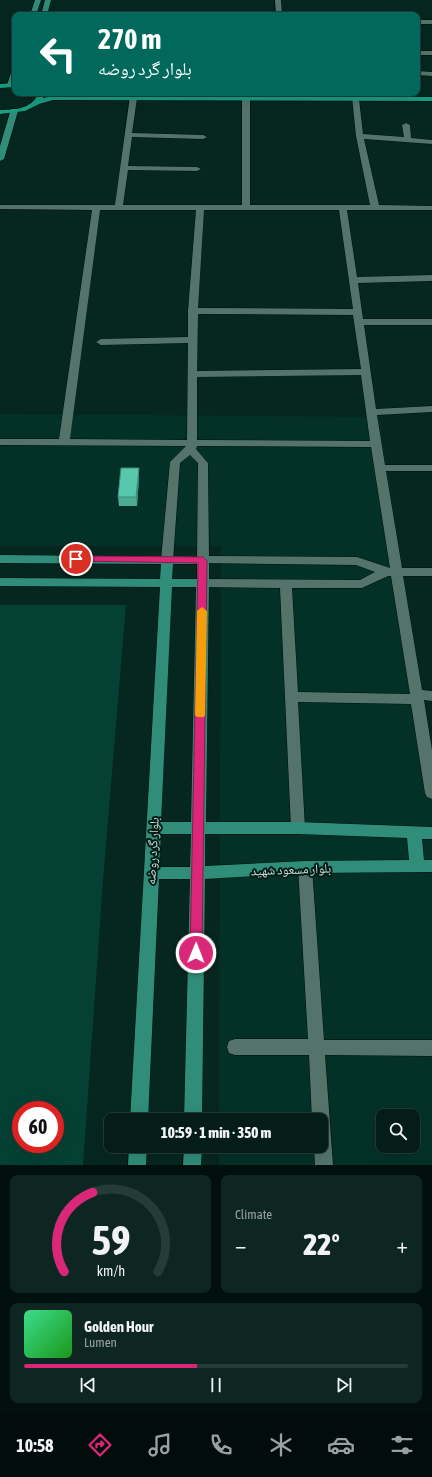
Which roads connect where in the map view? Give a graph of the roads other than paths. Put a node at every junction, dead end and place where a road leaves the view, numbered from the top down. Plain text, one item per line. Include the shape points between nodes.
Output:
1 (38, 0) edge
2 (48, 0) edge
3 (278, 0) edge
4 (34, 12) edge
5 (45, 12) edge
6 (279, 12) edge
7 (420, 22) edge
8 (432, 22) edge
9 (420, 53) edge
10 (432, 53) edge
11 (420, 74) edge
12 (432, 74) edge
13 (12, 85) edge
14 (0, 86) edge
15 (40, 96) edge
16 (383, 96) edge
17 (432, 97) edge
18 (133, 98) junction
19 (246, 99) junction
20 (356, 99) junction
21 (38, 102) junction
22 (14, 111) junction
23 (0, 112) edge
24 (406, 125) dead end
25 (128, 135) junction
26 (360, 136) junction
27 (203, 137) dead end
28 (408, 140) junction
29 (432, 142) edge
30 (0, 159) edge
31 (124, 168) junction
32 (197, 169) dead end
33 (0, 207) edge
34 (96, 208) junction
35 (119, 208) junction
36 (200, 208) junction
37 (246, 208) junction
38 (343, 208) junction
39 (375, 208) junction
40 (432, 208) edge
41 (432, 278) edge
42 (353, 280) junction
43 (193, 311) junction
44 (358, 312) junction
45 (359, 322) junction
46 (432, 322) edge
47 (192, 340) junction
48 (101, 342) dead end
49 (366, 372) junction
50 (192, 374) junction
51 (432, 409) edge
52 (371, 412) junction
53 (64, 441) junction
54 (0, 442) edge
55 (376, 444) junction
56 (191, 446) junction
57 (380, 468) junction
58 (432, 468) edge
59 (0, 559) edge
60 (167, 560) junction
61 (203, 560) junction
62 (391, 572) junction
63 (432, 572) edge
64 (0, 582) edge
65 (166, 582) junction
66 (203, 583) junction
67 (286, 583) junction
68 (432, 696) edge
69 (292, 697) junction
70 (417, 697) junction
71 (432, 793) edge
72 (198, 827) junction
73 (154, 828) junction
74 (298, 828) junction
75 (414, 833) junction
76 (432, 833) edge
77 (417, 866) junction
78 (432, 866) edge
79 (305, 867) junction
80 (151, 873) junction
81 (198, 873) junction
82 (235, 1047) dead end
83 (317, 1047) junction
84 (432, 1048) edge
85 (139, 1113) edge
86 (193, 1113) edge
87 (138, 1153) edge
88 (193, 1153) edge
89 (137, 1165) edge
90 (192, 1165) edge
91 (324, 1165) edge

1 - 4 main road
2 - 5 main road
3 - 6 street
7 - 8 street
9 - 10 street
11 - 12 street
13 - 14 highway
15 - 21 highway
16 - 17 highway
17 - 20 highway
18 - 19 highway
18 - 21 highway via 53,98
18 - 25 street
19 - 20 highway
19 - 37 street
20 - 26 street
21 - 22 highway
22 - 23 highway
22 - 30 main road
24 - 28 street
25 - 27 street
25 - 31 street
26 - 28 street
26 - 39 street
28 - 29 street
31 - 32 street
31 - 35 street
33 - 34 street
34 - 35 street
34 - 53 street
35 - 36 street
36 - 37 street
36 - 43 street
37 - 38 street
38 - 39 street
38 - 42 street
39 - 40 street
41 - 42 street
42 - 44 street
43 - 44 street
43 - 47 street
44 - 45 street
45 - 46 street
45 - 49 street
47 - 48 street
47 - 50 street
49 - 50 street
49 - 52 street
50 - 56 street
51 - 52 street
52 - 55 street
53 - 54 street
53 - 56 street
55 - 56 street
55 - 57 street
56 - 60 street via 175,462
56 - 61 street via 203,463
57 - 58 street
57 - 62 street
59 - 60 main road
60 - 61 main road
60 - 65 main road, بلوار گرد روضه
61 - 62 street via 357,562
61 - 66 main road
62 - 63 street
62 - 67 street via 362,584
62 - 70 street
64 - 65 main road
65 - 66 main road
65 - 73 main road, بلوار گرد روضه
66 - 67 street
66 - 72 main road
67 - 69 street
68 - 70 street
69 - 70 street
69 - 74 street
70 - 71 street
72 - 73 main road
72 - 74 main road
72 - 81 main road
73 - 80 main road, بلوار گرد روضه
74 - 75 main road
75 - 76 main road
75 - 77 main road
77 - 78 main road, بلوار مسعود شهید
77 - 79 main road, بلوار مسعود شهید
79 - 81 main road, بلوار مسعود شهید
79 - 83 street
80 - 81 main road, بلوار مسعود شهید
80 - 85 main road, بلوار گرد روضه
81 - 86 main road
82 - 83 street
83 - 84 street
83 - 91 street
87 - 89 main road
88 - 90 main road

